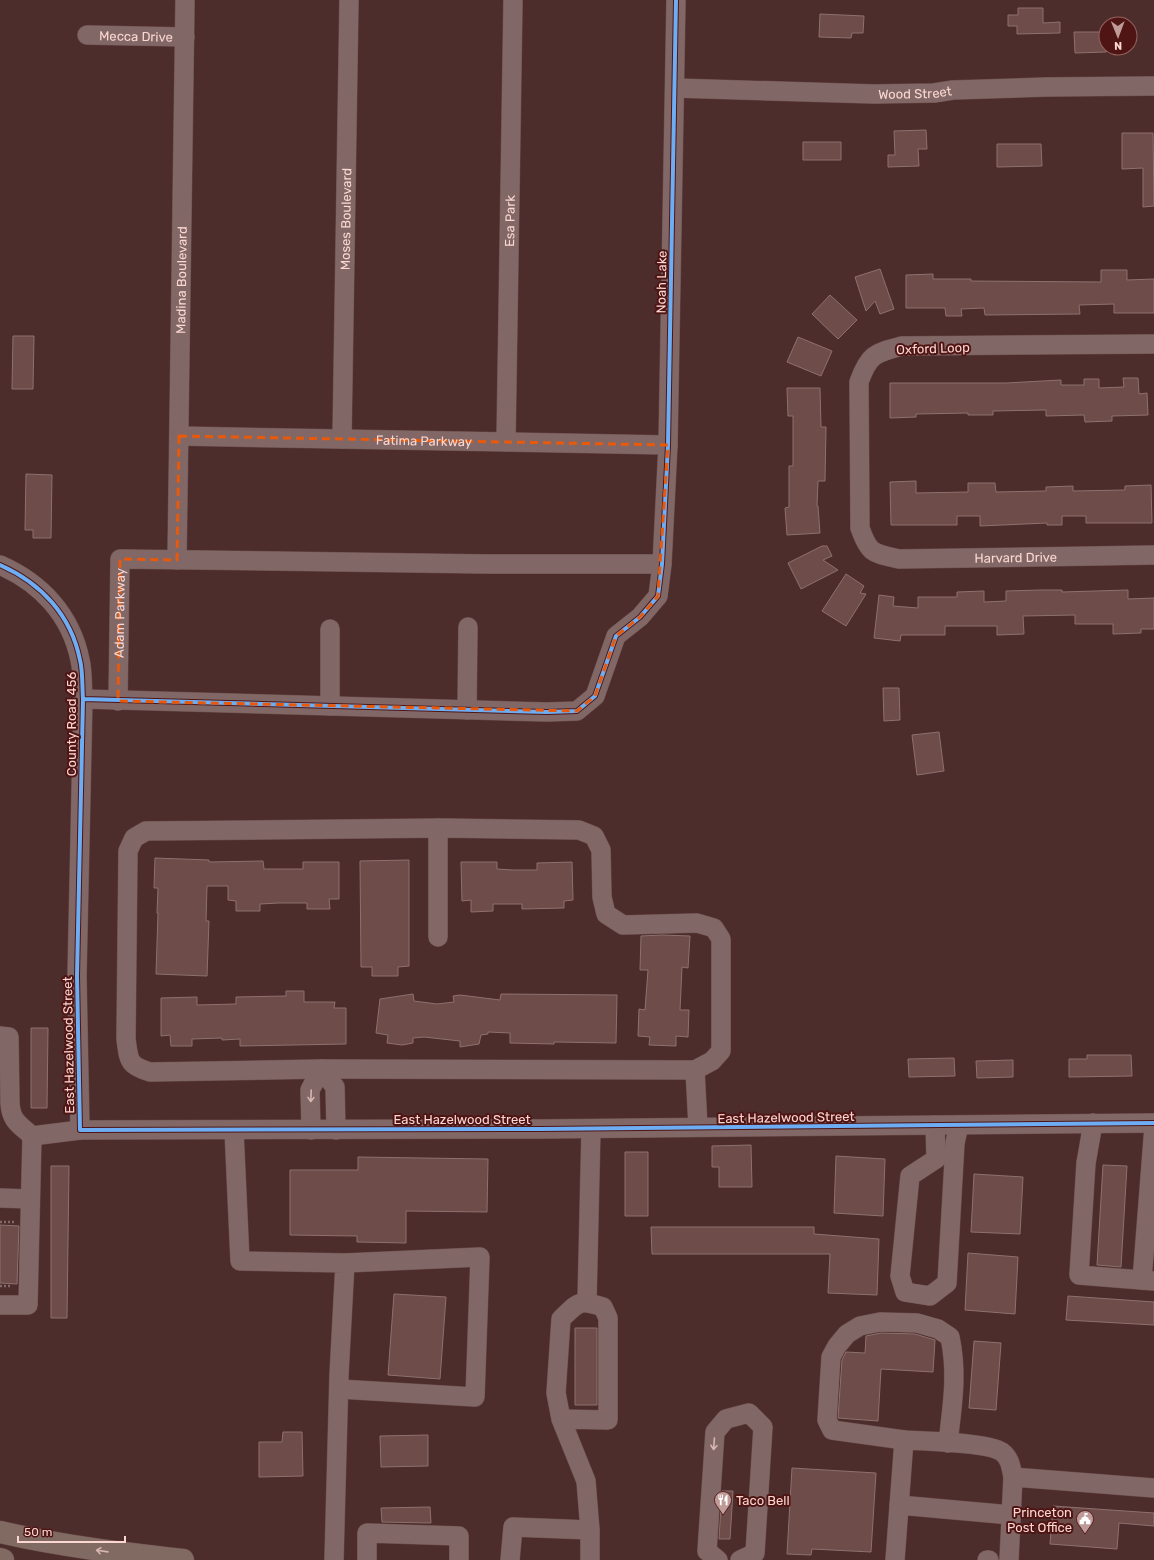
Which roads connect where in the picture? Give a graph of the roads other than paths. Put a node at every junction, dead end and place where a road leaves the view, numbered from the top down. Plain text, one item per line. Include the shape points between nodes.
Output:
1 (185, 0) edge
2 (349, 0) edge
3 (513, 0) edge
4 (676, 0) edge
5 (87, 35) dead end
6 (185, 37) junction
7 (1154, 86) edge
8 (675, 88) junction
9 (1154, 344) edge
10 (179, 436) junction
11 (342, 439) junction
12 (506, 442) junction
13 (668, 445) junction
14 (877, 554) joint
15 (1154, 555) edge
16 (177, 560) junction
17 (662, 564) junction
18 (0, 565) edge
19 (468, 627) dead end
20 (330, 629) dead end
21 (84, 700) junction
22 (118, 700) junction
23 (330, 706) junction
24 (466, 710) junction
25 (81, 821) joint
26 (438, 828) junction
27 (438, 937) dead end
28 (0, 1036) edge
29 (321, 1069) junction
30 (696, 1070) junction
31 (1093, 1123) junction
32 (1154, 1123) edge
33 (935, 1125) junction
34 (959, 1125) junction
35 (1154, 1126) edge
36 (698, 1127) junction
37 (591, 1129) junction
38 (80, 1130) junction
39 (234, 1130) junction
40 (311, 1130) junction
41 (336, 1130) junction
42 (32, 1136) junction
43 (0, 1198) edge
44 (30, 1199) junction
45 (346, 1264) junction
46 (1148, 1280) edge
47 (587, 1302) junction
48 (0, 1305) edge
49 (339, 1389) junction
50 (561, 1419) junction
51 (904, 1440) junction
52 (948, 1443) junction
53 (1013, 1477) junction
54 (1154, 1488) edge
55 (899, 1505) junction
56 (1011, 1515) junction
57 (590, 1530) junction
58 (0, 1532) edge
59 (0, 1560) edge
60 (3, 1560) edge
61 (183, 1560) edge
62 (334, 1560) edge
63 (368, 1560) edge
64 (459, 1560) edge
65 (510, 1560) edge
66 (590, 1560) edge
67 (718, 1560) edge
68 (740, 1560) edge
69 (895, 1560) edge
70 (1009, 1560) edge

1 - 6 street, Madina Boulevard
2 - 11 street, Moses Boulevard
3 - 12 street, Esa Park
4 - 8 street, Noah Lake
5 - 6 street, Mecca Drive
6 - 10 street, Madina Boulevard
7 - 8 street, Wood Street via 1046,87 874,94
8 - 13 street, Noah Lake
9 - 14 street, Oxford Loop via 902,346 880,352 865,364 859,382 860,528 866,544
10 - 11 street, Fatima Parkway
10 - 16 street, Madina Boulevard
11 - 12 street, Fatima Parkway
12 - 13 street, Fatima Parkway
13 - 17 street, Noah Lake
14 - 15 street, Harvard Drive via 899,559
16 - 17 street
16 - 22 street, Adam Parkway via 120,559
17 - 24 street, Noah Lake via 658,596 640,617 616,636 595,696 577,711
18 - 21 street, County Road 456 via 18,573 39,588 58,608 73,634 80,660
19 - 24 street
20 - 23 street
21 - 22 street, Noah Lake
21 - 25 street, County Road 456
22 - 23 street, Noah Lake
23 - 24 street, Noah Lake
25 - 38 street, East Hazelwood Street via 77,976
26 - 27 street
26 - 29 street via 146,831 134,838 128,851 126,1039 129,1060 136,1068 150,1072
26 - 30 street via 579,830 594,836 601,850 602,898 606,914 623,925 696,923 714,928 722,939 721,1051 712,1061
28 - 42 street via 9,1036 11,1113 16,1122
29 - 30 street
29 -> 40 street via 310,1090
29 - 41 street via 335,1087
30 - 36 street
31 - 32 street, East Hazelwood Street
31 - 34 street, East Hazelwood Street
31 - 46 street via 1086,1163 1079,1275
33 - 34 street, East Hazelwood Street
33 - 34 street via 936,1159 910,1176 900,1276 905,1292 930,1296 947,1283 955,1143
33 - 36 street, East Hazelwood Street
35 - 46 street
36 - 37 street, East Hazelwood Street
37 - 41 street, East Hazelwood Street
37 - 47 street
38 - 39 street, East Hazelwood Street
38 - 42 street
39 - 40 street, East Hazelwood Street
39 - 45 street via 240,1261
40 - 41 street, East Hazelwood Street
42 - 44 street
43 - 44 street
44 - 48 street via 28,1306
45 - 49 street
45 - 49 street via 480,1257 475,1397
47 - 50 street via 578,1303 560,1319 556,1393
47 - 50 street via 603,1307 608,1318 608,1420
49 - 62 street
50 - 57 street via 586,1481
51 - 52 street
51 - 52 street via 832,1430 827,1420 831,1357 847,1334 860,1326 880,1322 917,1323 938,1329 950,1337 955,1386
51 - 55 street
52 - 53 street via 984,1446 1001,1451 1008,1457
53 - 54 street
53 - 56 street
55 - 56 street
55 - 69 street
56 - 70 street
57 - 65 street via 513,1528
57 - 66 street
61 -> 58 highway via 74,1546
59 - 60 highway
63 - 64 street via 367,1533 459,1536
68 -> 67 street via 755,1553 763,1427 749,1413 726,1419 715,1432 707,1551

